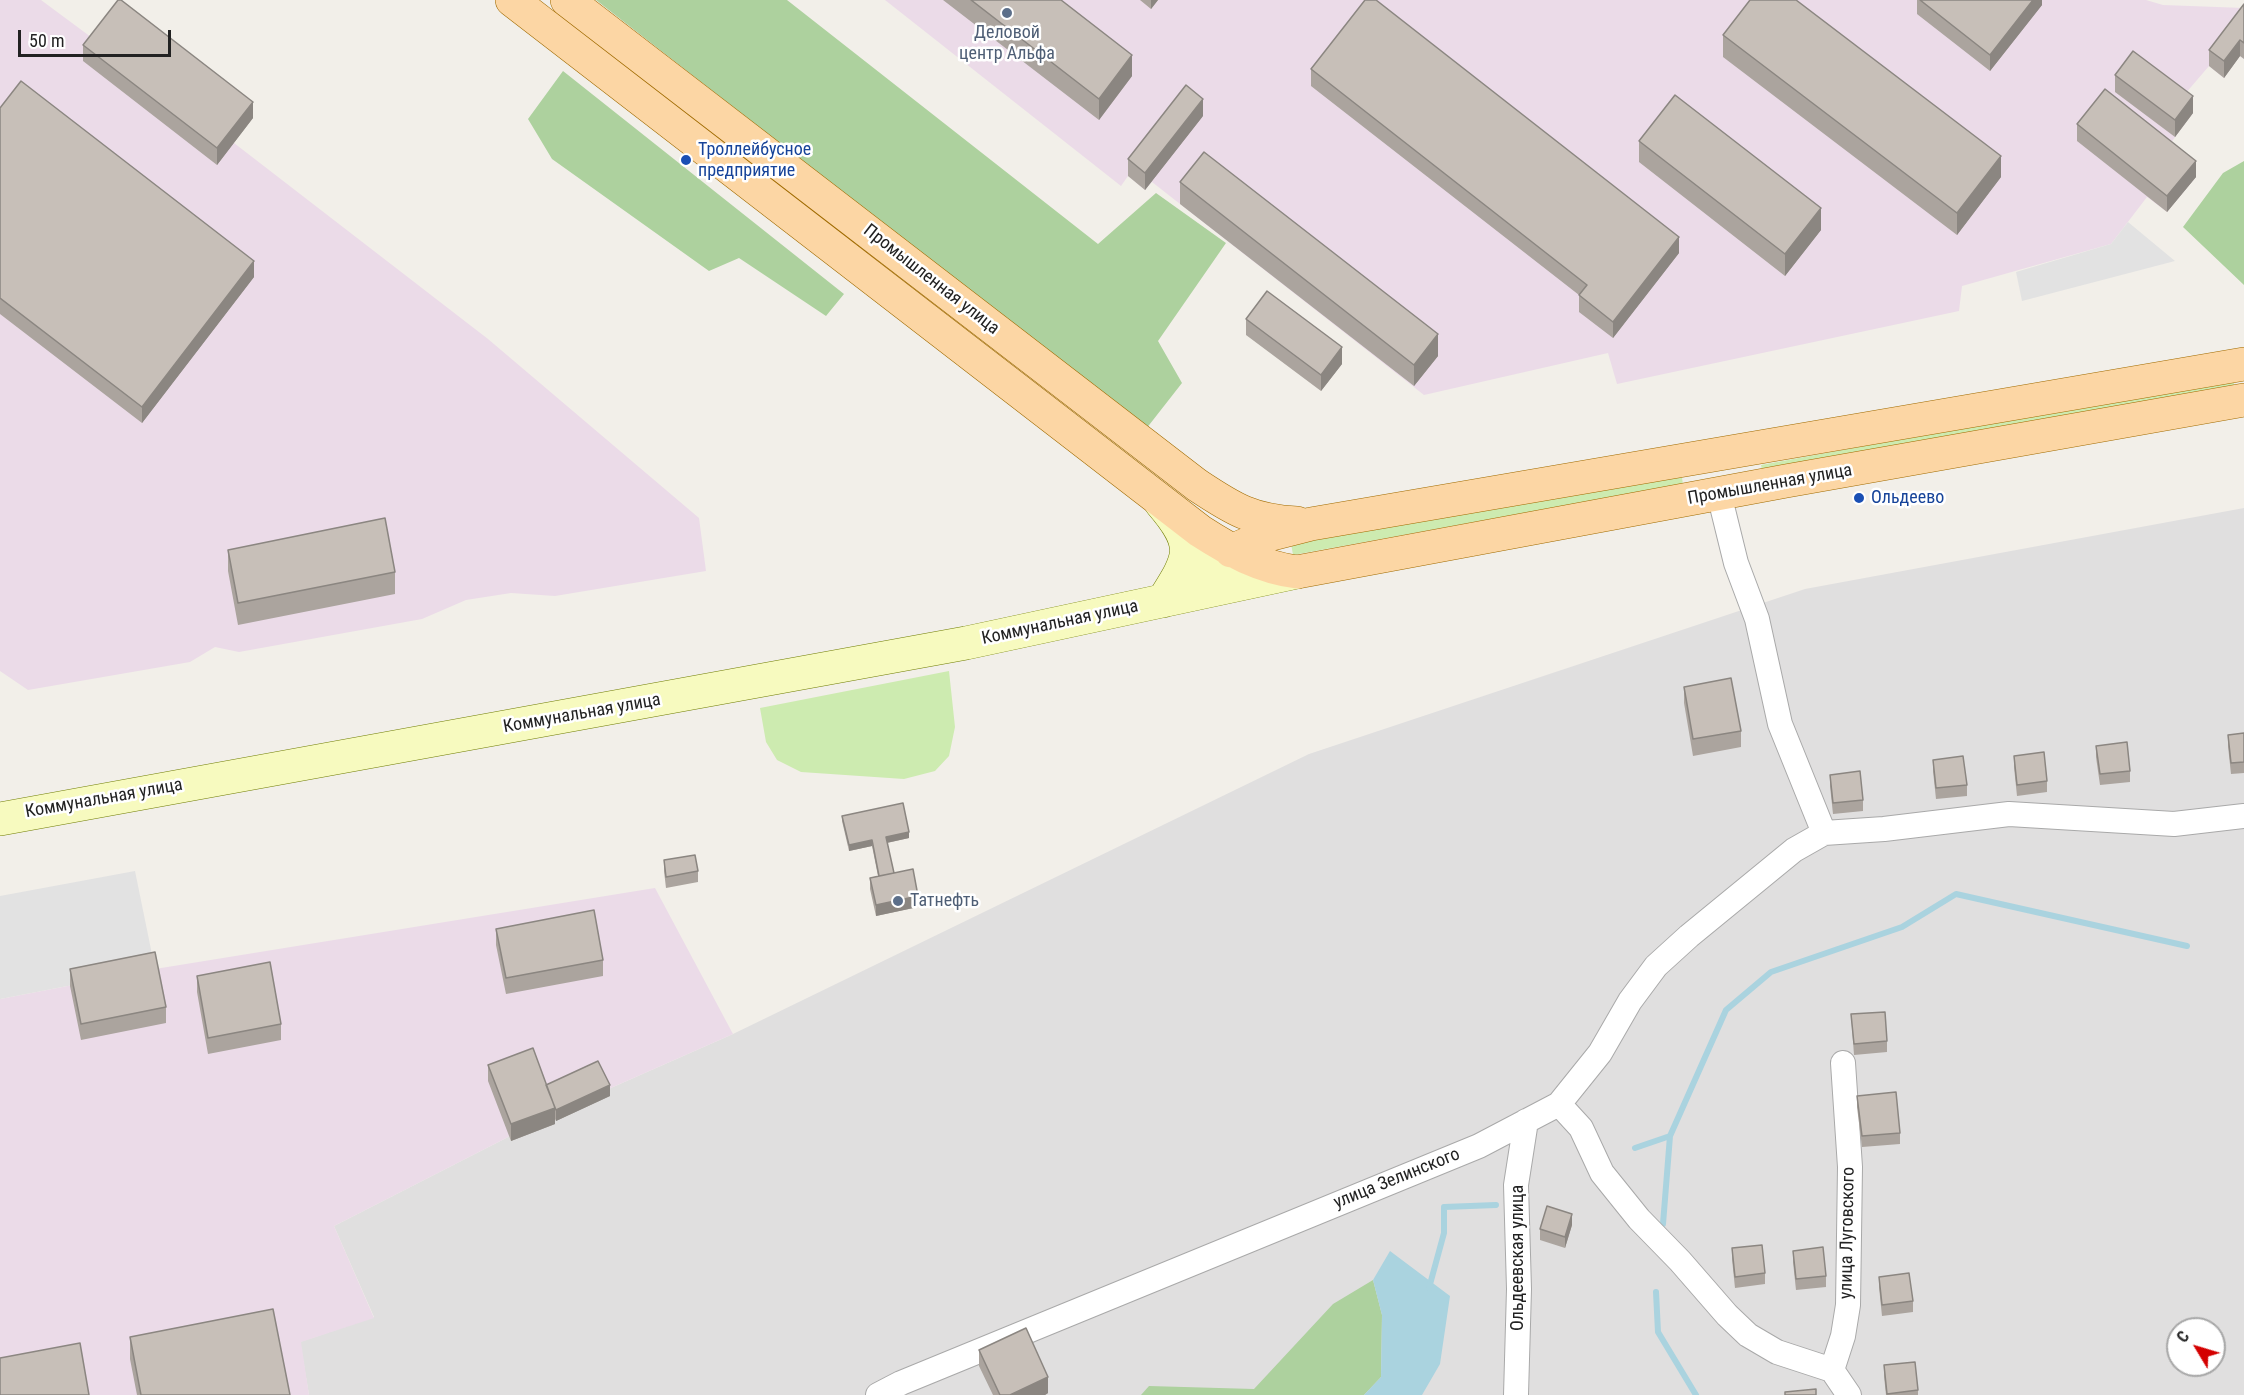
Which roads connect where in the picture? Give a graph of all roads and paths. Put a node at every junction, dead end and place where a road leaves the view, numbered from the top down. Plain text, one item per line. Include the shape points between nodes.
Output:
1 (512, 0) edge
2 (574, 5) edge
3 (561, 37) junction
4 (2244, 364) edge
5 (2244, 400) edge
6 (1713, 456) junction
7 (1719, 494) junction
8 (1158, 500) junction
9 (1233, 509) junction
10 (1311, 524) junction
11 (1231, 551) junction
12 (1297, 572) junction
13 (1163, 601) junction
14 (2244, 816) edge
15 (0, 819) edge
16 (1824, 833) junction
17 (1843, 1063) dead end
18 (1559, 1104) junction
19 (1526, 1121) junction
20 (1832, 1370) junction
21 (878, 1395) edge
22 (1516, 1395) edge
23 (1849, 1395) edge

1 - 3 main road, Промышленная улица
2 - 3 main road
2 - 9 main road, Промышленная улица
3 - 8 main road, Промышленная улица
4 - 6 main road, Промышленная улица
5 - 7 main road, Промышленная улица
6 - 7 main road
6 - 10 main road, Промышленная улица
7 - 12 main road, Промышленная улица
7 - 16 street via 1736,563 1757,619 1780,724
8 - 11 main road, Промышленная улица
8 - 13 main road, Промышленная улица via 1174,518 1187,553 1184,567
9 - 10 main road, Промышленная улица via 1254,518
9 - 11 main road via 1241,531
10 - 11 main road, Промышленная улица via 1268,535
11 - 12 main road, Промышленная улица via 1278,570
11 - 13 main road, Промышленная улица
12 - 13 main road, Промышленная улица
13 - 15 main road, Коммунальная улица via 966,643
14 - 16 street via 2174,824 2009,814
16 - 18 street, улица Зелинского via 1794,850 1656,966 1600,1053
17 - 20 street, улица Луговского via 1850,1167 1848,1305
18 - 19 street, улица Зелинского
18 - 20 street via 1581,1128 1602,1173 1639,1220 1727,1315 1748,1335 1777,1352
19 - 21 street, улица Зелинского via 1479,1146
19 - 22 street, Ольдеевская улица via 1516,1185
20 - 23 street

